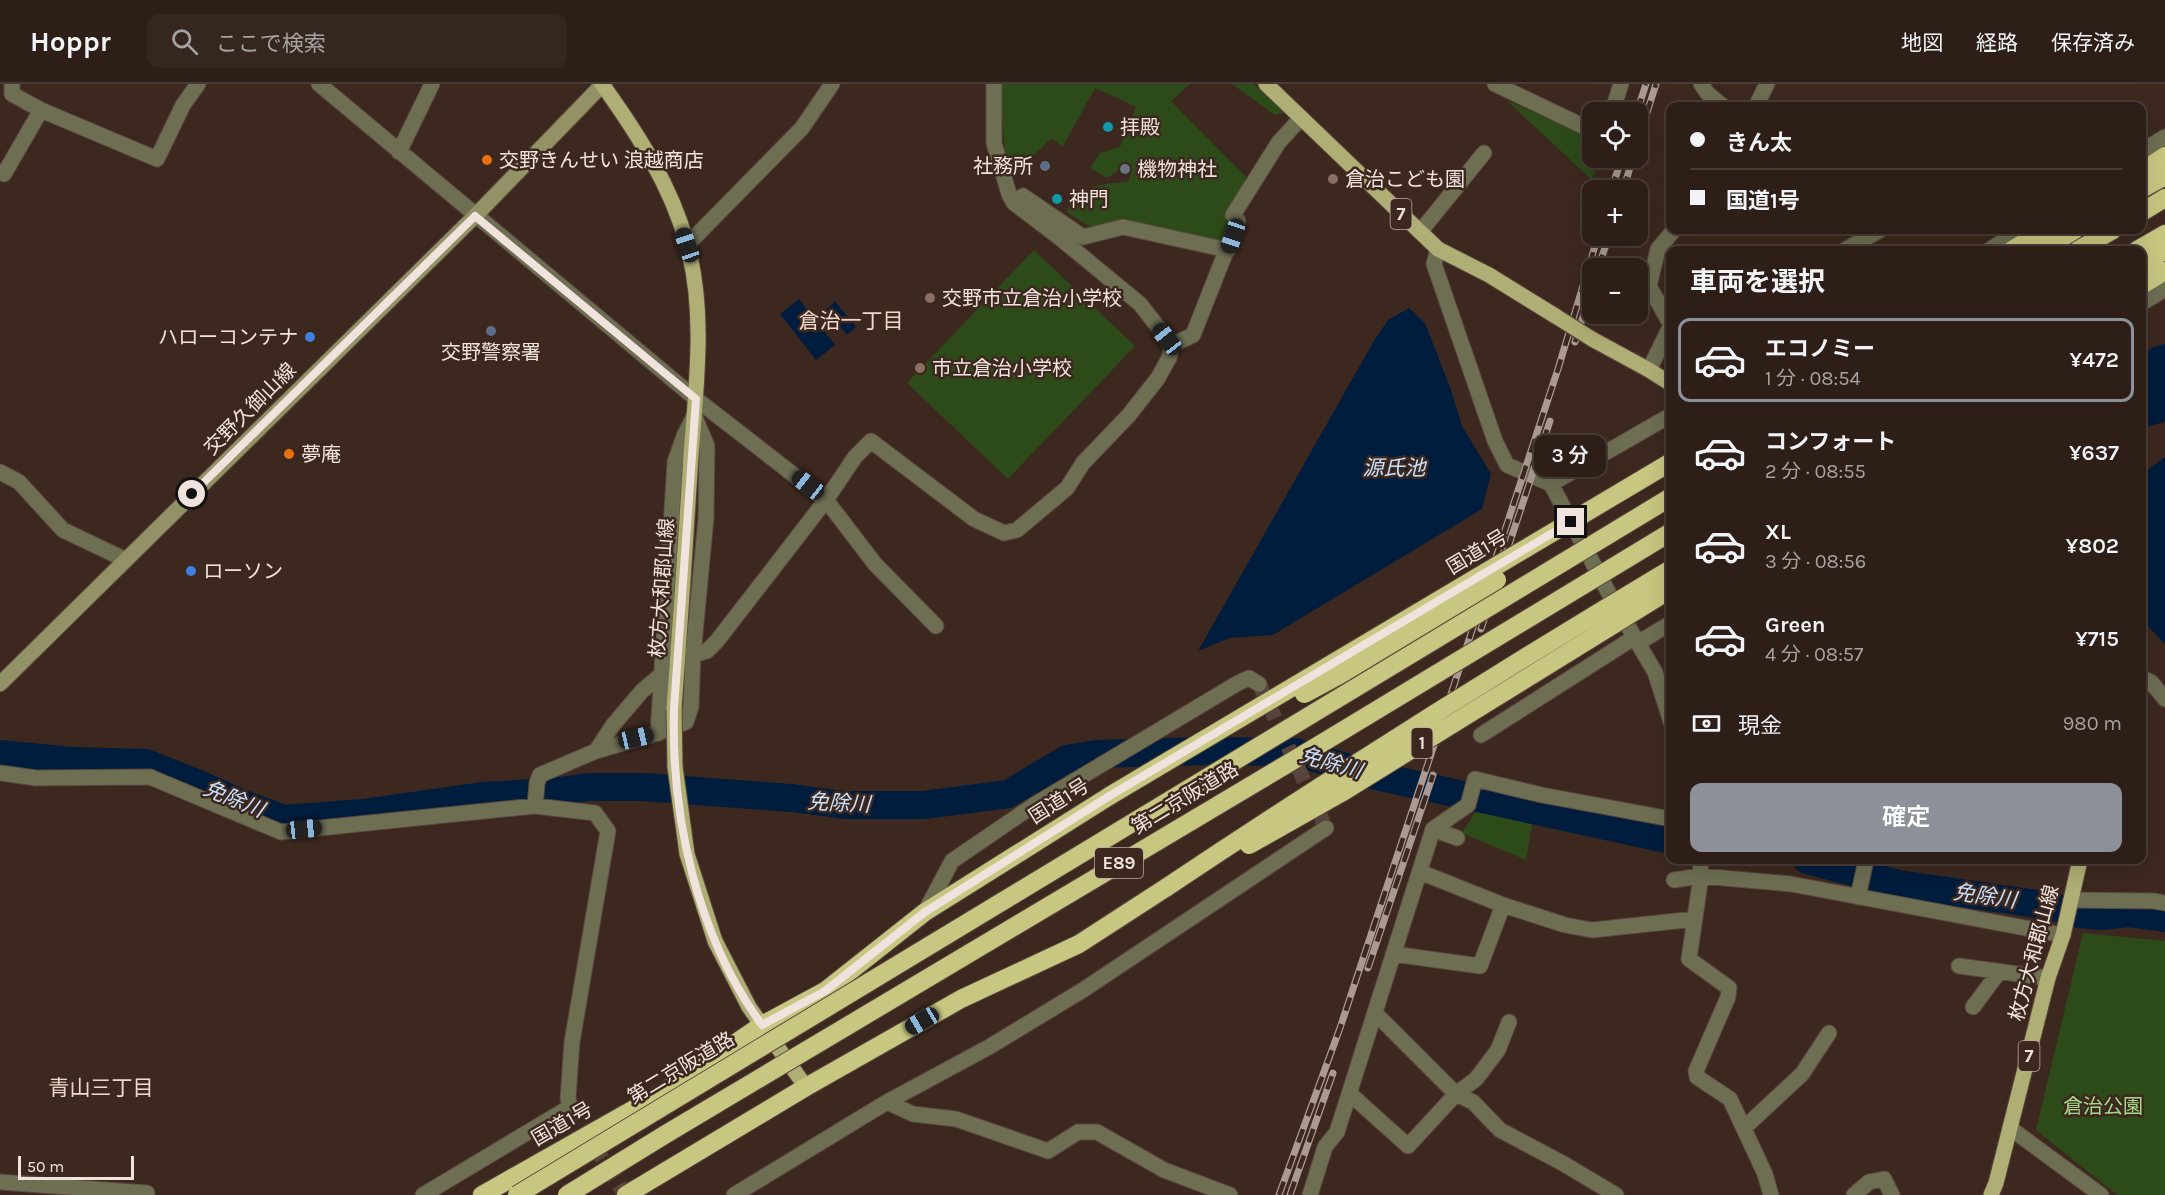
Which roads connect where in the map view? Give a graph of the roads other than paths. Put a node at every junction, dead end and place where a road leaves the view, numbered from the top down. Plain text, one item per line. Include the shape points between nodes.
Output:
1 (12, 84) edge
2 (198, 84) edge
3 (319, 84) edge
4 (432, 84) edge
5 (603, 84) edge
6 (832, 84) edge
7 (994, 84) edge
8 (1266, 84) edge
9 (1495, 84) edge
10 (1622, 84) edge
11 (1701, 84) edge
12 (1767, 84) edge
13 (1616, 102) edge
14 (1718, 102) edge
15 (1758, 102) edge
16 (41, 110) junction
17 (1301, 118) junction
18 (1582, 126) edge
19 (2165, 136) edge
20 (2146, 149) edge
21 (399, 152) junction
22 (1484, 153) dead end
23 (2165, 156) edge
24 (2146, 168) edge
25 (0, 172) edge
26 (2165, 176) edge
27 (2146, 187) edge
28 (2165, 198) edge
29 (1014, 203) junction
30 (2146, 210) edge
31 (475, 216) junction
32 (1420, 232) junction
33 (1671, 234) edge
34 (1873, 234) edge
35 (2015, 234) edge
36 (2039, 234) edge
37 (2068, 234) edge
38 (2106, 234) edge
39 (2165, 234) edge
40 (687, 245) junction
41 (1852, 246) edge
42 (1996, 246) edge
43 (2019, 246) edge
44 (2048, 246) edge
45 (2085, 246) edge
46 (2144, 246) edge
47 (1438, 249) junction
48 (1228, 250) junction
49 (2165, 250) edge
50 (2146, 262) edge
51 (2165, 272) edge
52 (2146, 283) edge
53 (2165, 289) edge
54 (2146, 301) edge
55 (1666, 317) edge
56 (1666, 336) edge
57 (1172, 345) junction
58 (1649, 370) junction
59 (1666, 381) edge
60 (696, 399) junction
61 (694, 415) junction
62 (1666, 418) edge
63 (1666, 465) edge
64 (0, 472) edge
65 (1666, 478) edge
66 (1551, 484) junction
67 (826, 500) junction
68 (1666, 500) edge
69 (1666, 535) edge
70 (126, 560) junction
71 (1666, 571) edge
72 (1666, 571) edge
73 (1666, 592) edge
74 (1613, 601) junction
75 (1666, 625) edge
76 (936, 626) dead end
77 (1636, 640) junction
78 (693, 655) junction
79 (662, 674) junction
80 (2146, 680) edge
81 (0, 684) edge
82 (1259, 684) dead end
83 (2165, 699) edge
84 (1666, 707) edge
85 (658, 732) junction
86 (1481, 735) dead end
87 (596, 751) junction
88 (0, 773) edge
89 (1111, 795) junction
90 (535, 806) junction
91 (1666, 818) edge
92 (1326, 828) dead end
93 (1433, 829) junction
94 (1457, 838) dead end
95 (1700, 864) edge
96 (1865, 864) edge
97 (2079, 864) edge
98 (1420, 872) junction
99 (1701, 876) junction
100 (1674, 880) dead end
101 (1167, 887) junction
102 (1859, 891) junction
103 (2165, 903) edge
104 (1503, 905) junction
105 (2069, 907) junction
106 (925, 912) junction
107 (1695, 919) junction
108 (2063, 935) junction
109 (1393, 954) junction
110 (1959, 966) dead end
111 (1999, 972) junction
112 (2048, 978) junction
113 (1973, 1007) dead end
114 (1375, 1013) junction
115 (1509, 1022) dead end
116 (762, 1025) junction
117 (1829, 1033) dead end
118 (806, 1087) junction
119 (1349, 1093) junction
120 (1456, 1094) junction
121 (886, 1102) junction
122 (1744, 1128) junction
123 (2010, 1128) junction
124 (0, 1182) edge
125 (2079, 1189) edge
126 (147, 1195) edge
127 (423, 1195) edge
128 (482, 1195) edge
129 (517, 1195) edge
130 (567, 1195) edge
131 (626, 1195) edge
132 (734, 1195) edge
133 (1230, 1195) edge
134 (1310, 1195) edge
135 (1616, 1195) edge
136 (1771, 1195) edge
137 (1854, 1195) edge
138 (1892, 1195) edge
139 (1991, 1195) edge
140 (2100, 1195) edge

1 - 16 street via 12,94
2 - 16 street via 183,105 157,159
3 - 21 street
4 - 21 street
5 - 31 main road, 交野久御山線
5 - 40 main road, 枚方大和郡山線 via 641,141 671,197
6 - 40 street via 802,128
7 - 29 street via 994,143
8 - 17 main road, 7
9 - 18 street
10 - 13 street
11 - 14 street
12 - 15 street
16 - 25 street via 4,174
17 - 32 main road, 7
17 - 48 street via 1279,142 1233,215 1238,221
19 - 20 street
21 - 31 street
22 - 32 street
23 - 24 highway
26 - 27 highway
28 - 30 highway
29 - 48 street via 1023,196 1083,237 1123,227
29 - 57 street via 1120,286 1140,304
31 - 60 street
31 - 70 main road, 交野久御山線
32 - 47 main road, 7
33 - 55 street via 1658,249 1649,286
34 - 41 street
35 - 42 street
36 - 43 highway
37 - 44 highway
38 - 45 highway
39 - 46 highway
40 - 60 main road, 枚方大和郡山線 via 698,302
47 - 58 main road, 7, bridge
47 - 66 street via 1434,264 1495,441 1507,465
48 - 57 street via 1193,335
49 - 50 highway
51 - 52 highway
53 - 54 street
56 - 58 street
57 - 67 street via 1158,378 1129,415 1083,463 1067,488 1017,530 1005,532 974,519 871,441 855,457
58 - 59 main road, 7
60 - 61 main road, 枚方大和郡山線
60 - 67 street
61 - 78 street via 707,446 706,518
61 - 79 street via 675,462
61 - 116 main road, 枚方大和郡山線, bridge via 674,709 679,801 687,854 715,941
62 - 66 street
63 - 89 highway, 国道1号, bridge
64 - 70 street via 19,482 63,530
65 - 89 highway, bridge via 1341,674
66 - 74 street
67 - 76 street via 875,564
67 - 78 street via 717,641 707,651
68 - 129 highway, 第二京阪道路 / E89, bridge
69 - 130 highway, 第二京阪道路 / E89, bridge
70 - 81 main road, 交野久御山線
71 - 74 street
72 - 101 highway, bridge via 1330,779
73 - 101 highway, 1, bridge via 1341,794
74 - 77 street
75 - 77 street
77 - 84 street via 1655,672
77 - 86 street
78 - 85 street via 691,707 686,722
79 - 85 street
79 - 87 street via 642,691
80 - 83 street
82 - 106 street via 1249,678 1238,683 1034,805 961,854 952,861
85 - 87 street
87 - 90 street via 540,775
88 - 90 street via 36,778 150,777 281,832
89 - 106 highway, 国道1号
90 - 127 street via 595,813 608,831 572,1042 570,1107
91 - 93 street via 1475,779 1469,800
92 - 121 street via 1083,990 989,1047
93 - 94 street
93 - 98 street
95 - 99 street
96 - 102 street
97 - 105 main road, 枚方大和郡山線 / 7
98 - 104 street
98 - 109 street
99 - 100 street
99 - 102 street
99 - 107 street
101 - 118 highway, 1 via 1078,944 961,999
102 - 108 street
103 - 105 street
104 - 107 street via 1592,930
104 - 109 street via 1480,966
105 - 108 main road, 枚方大和郡山線 / 7
106 - 116 highway, 国道1号 via 825,991
107 - 122 street via 1689,959 1729,988 1697,1077 1730,1099
108 - 112 main road, 枚方大和郡山線 / 7
109 - 114 street
110 - 111 street
111 - 112 street
111 - 113 street
112 - 123 main road, 枚方大和郡山線 / 7
114 - 119 street
114 - 120 street
115 - 120 street via 1498,1050 1476,1079
116 - 118 main road, 枚方大和郡山線
116 - 128 highway, 国道1号 via 664,1092
117 - 122 street via 1802,1074
118 - 131 highway, 1
119 - 120 street via 1408,1146
119 - 134 street via 1336,1132 1325,1146
120 - 135 street via 1473,1102 1500,1130
121 - 132 street
121 - 133 street via 913,1113 956,1119 1048,1151 1078,1132 1097,1132 1164,1170
122 - 136 street
123 - 125 street
123 - 139 main road, 枚方大和郡山線 / 7
124 - 126 street
125 - 140 street
137 - 138 street via 1869,1182 1884,1179

